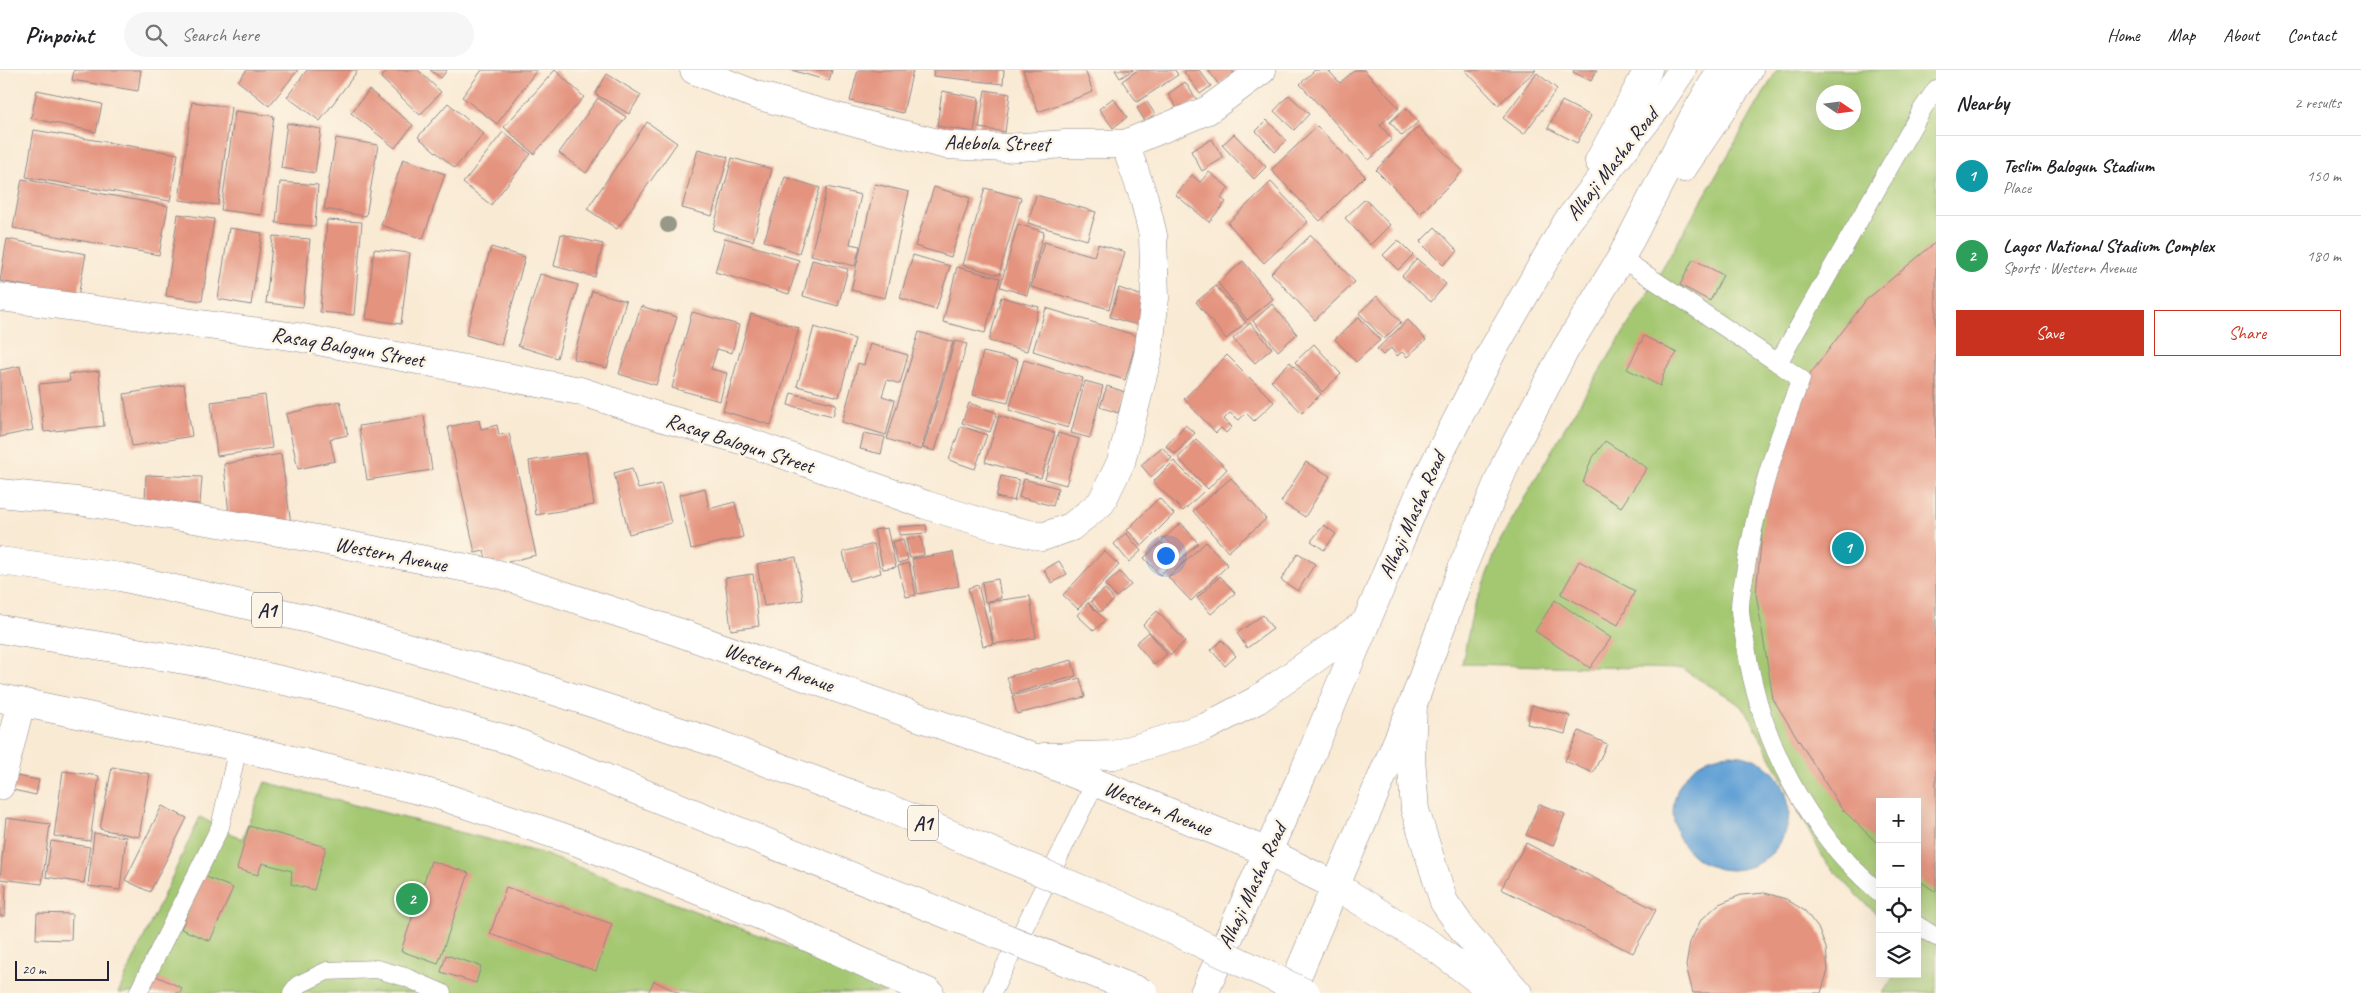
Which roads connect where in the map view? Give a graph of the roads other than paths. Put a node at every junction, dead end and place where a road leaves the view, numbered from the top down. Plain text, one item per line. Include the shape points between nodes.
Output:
1 (694, 70) edge
2 (1262, 70) edge
3 (1648, 70) edge
4 (1682, 70) edge
5 (1721, 70) edge
6 (1750, 70) edge
7 (1936, 89) edge
8 (1125, 144) junction
9 (1567, 222) junction
10 (1621, 258) junction
11 (0, 297) edge
12 (1778, 363) junction
13 (0, 493) edge
14 (0, 561) edge
15 (1364, 624) junction
16 (0, 629) edge
17 (10, 700) edge
18 (1413, 704) junction
19 (238, 747) junction
20 (1032, 757) junction
21 (1095, 783) junction
22 (0, 786) edge
23 (1268, 852) junction
24 (1336, 886) junction
25 (1876, 890) edge
26 (1921, 927) edge
27 (1936, 937) edge
28 (1492, 991) edge
29 (138, 993) edge
30 (292, 993) edge
31 (442, 993) edge
32 (930, 993) edge
33 (992, 993) edge
34 (1144, 993) edge
35 (1204, 993) edge
36 (1290, 993) edge
37 (1306, 993) edge
38 (1518, 993) edge

1 - 8 main road, Adebola Street via 756,95 946,145 1006,148
2 - 8 main road, Adebola Street via 1208,110
3 - 9 main road
4 - 9 main road, Alhaji Masha Road via 1658,106
5 - 10 main road, Alhaji Masha Road
6 - 10 main road
7 - 12 lane
8 - 11 main road, Rasaq Balogun Street via 1153,235 1155,298 1148,355 1121,462 1101,503 1071,526 1042,537 926,505 745,441 580,391 297,337
9 - 15 main road, Alhaji Masha Road via 1494,348 1422,488
10 - 12 lane
10 - 18 main road, Alhaji Masha Road via 1565,350 1508,458 1463,566
12 - 25 lane via 1801,379 1778,439 1753,524 1740,608 1751,683 1778,761 1816,824 1861,877
13 - 20 main road, Western Avenue via 76,501 285,533 498,574 678,632
14 - 37 main road, A1, bridge via 121,578 318,621 710,741 881,805 1117,904
15 - 20 main road via 1257,700 1206,727 1114,756
15 - 23 main road, Alhaji Masha Road
16 - 34 main road, bridge via 233,669 351,696 513,742
17 - 19 main road
17 - 22 main road
18 - 24 main road, Alhaji Masha Road
18 - 38 main road via 1411,757 1415,810 1444,902 1464,931
19 - 29 lane via 220,827
19 - 32 main road via 438,795 580,843 764,917
20 - 21 main road, Western Avenue
21 - 23 main road, Western Avenue
21 - 33 lane
23 - 24 main road, Western Avenue
23 - 35 main road, Alhaji Masha Road
24 - 28 main road, Western Avenue via 1432,946
24 - 36 main road, Alhaji Masha Road
26 - 27 lane
30 - 31 lane via 298,985 327,971 376,969 405,976

